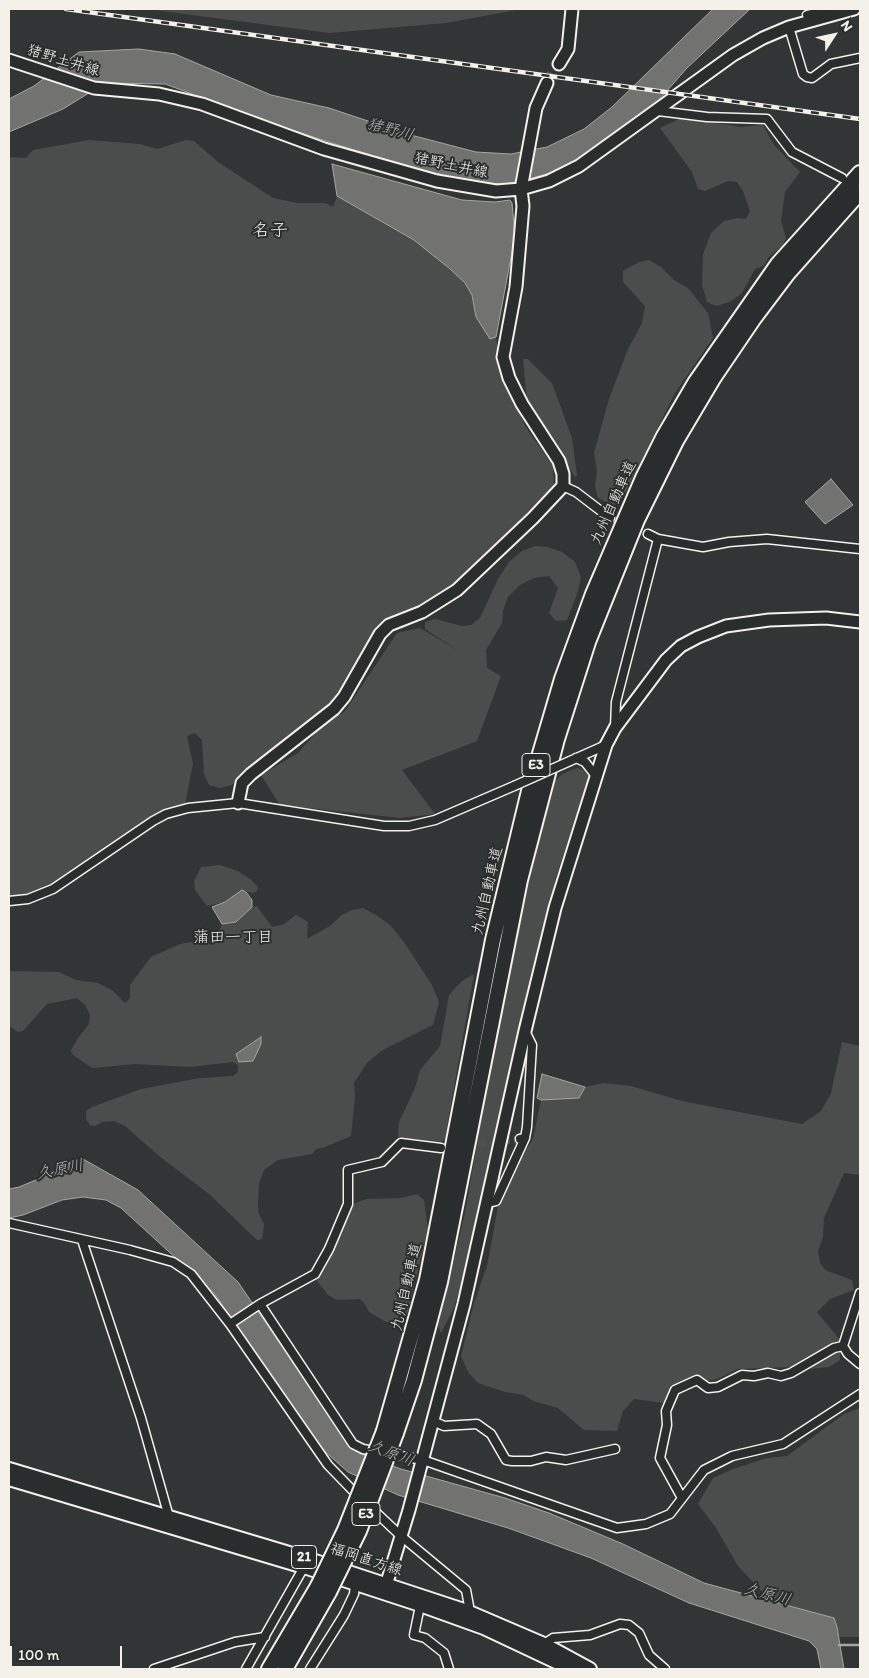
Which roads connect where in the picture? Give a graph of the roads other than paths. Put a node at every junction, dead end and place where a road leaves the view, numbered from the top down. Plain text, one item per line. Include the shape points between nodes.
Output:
1 (572, 9) edge
2 (830, 9) edge
3 (854, 9) edge
4 (807, 15) dead end
5 (789, 27) junction
6 (860, 58) edge
7 (9, 60) edge
8 (559, 64) tunnel mouth
9 (547, 83) tunnel mouth
10 (658, 111) junction
11 (860, 173) edge
12 (842, 178) dead end
13 (522, 185) junction
14 (860, 192) edge
15 (563, 486) junction
16 (610, 518) tunnel mouth
17 (648, 534) tunnel mouth
18 (658, 539) junction
19 (860, 549) edge
20 (860, 622) edge
21 (615, 728) junction
22 (606, 745) junction
23 (573, 760) junction
24 (596, 776) junction
25 (238, 803) junction
26 (9, 901) edge
27 (525, 1031) junction
28 (442, 1148) dead end
29 (486, 1203) junction
30 (9, 1223) edge
31 (82, 1240) junction
32 (860, 1293) edge
33 (260, 1304) junction
34 (232, 1323) junction
35 (843, 1346) junction
36 (860, 1364) edge
37 (860, 1394) edge
38 (434, 1422) junction
39 (390, 1432) junction
40 (615, 1449) dead end
41 (423, 1460) junction
42 (9, 1469) edge
43 (9, 1479) edge
44 (682, 1498) junction
45 (169, 1518) junction
46 (401, 1536) junction
47 (304, 1567) junction
48 (355, 1584) junction
49 (324, 1589) junction
50 (385, 1589) junction
51 (421, 1601) junction
52 (468, 1611) junction
53 (265, 1637) junction
54 (544, 1644) junction
55 (154, 1669) edge
56 (246, 1669) edge
57 (269, 1669) edge
58 (285, 1669) edge
59 (310, 1669) edge
60 (449, 1669) edge
61 (571, 1669) edge
62 (590, 1669) edge
63 (665, 1669) edge

1 - 8 street via 568,48
2 - 4 street
3 - 5 street, 猪野土井線
5 - 6 street via 803,74 807,77 812,78 831,64
5 - 10 street, 猪野土井線 via 733,55
7 - 13 street, 猪野土井線 via 94,88 159,94 202,104 324,149 437,181 496,190
9 - 13 street via 536,108
10 - 12 street via 767,119 792,152
10 - 13 street, 猪野土井線 via 579,166 549,181
11 - 39 highway, 九州自動車道 / E3 via 778,264 696,382 643,478 593,594 562,679 529,791 493,940 427,1280
13 - 15 street via 516,287 503,357 522,404 559,461
14 - 39 highway, 九州自動車道 / E3 via 788,273 714,377 676,441 641,511 588,642 557,739 522,870 440,1282 414,1380
15 - 16 street
15 - 25 street via 457,590 422,612 389,625 380,634 334,709 251,774 242,784
17 - 18 street
18 - 19 street via 703,547 768,539
18 - 21 street via 616,702
20 - 21 street via 826,618 769,620 726,626 698,637 681,646 666,660
21 - 22 street
22 - 23 street
22 - 24 street
23 - 24 street via 585,762
23 - 25 street, bridge via 435,820 409,826 384,826
24 - 27 street via 555,908
25 - 26 street via 188,808 166,814 53,889 28,899
27 - 29 street
27 - 29 street via 532,1045 523,1138 496,1201
28 - 33 street via 401,1143 382,1162 348,1170 348,1204 315,1274
29 - 38 street
30 - 31 street
31 - 34 street via 173,1262 203,1286
31 - 45 street via 141,1418
32 - 35 street
33 - 34 street
33 - 41 street via 353,1444 363,1449
34 - 46 street via 328,1464
35 - 36 street
35 - 44 street via 781,1376 768,1373 742,1375 718,1388 708,1388 697,1380 675,1390 666,1411 667,1425 660,1458
37 - 44 street via 782,1444 732,1456 704,1470
38 - 40 street via 444,1426 477,1424 491,1434 506,1460 512,1461 546,1457 566,1460
38 - 41 street
39 - 49 highway, 九州自動車道 / E3, bridge via 359,1531
41 - 44 street via 617,1528 646,1524 670,1514
41 - 46 street
42 - 45 main road, 福岡直方線 / 21
43 - 47 main road, 福岡直方線 / 21
45 - 50 main road, 福岡直方線 / 21
46 - 50 street
46 - 52 street via 466,1590
47 - 48 main road, 福岡直方線 / 21
47 - 53 street
48 - 50 main road, 福岡直方線 / 21
48 - 59 street via 344,1615
49 - 57 highway, 九州自動車道 / E3
49 - 58 highway, 九州自動車道 / E3
50 - 51 main road, 福岡直方線 / 21
51 - 52 main road, 福岡直方線 / 21
51 - 60 street via 414,1635 425,1638 444,1653
51 - 61 main road, 福岡直方線 / 21
52 - 54 main road, 福岡直方線 / 21
53 - 55 street via 235,1642
53 - 56 street
54 - 62 main road, 福岡直方線 / 21
54 - 63 street via 553,1638 590,1635 620,1624 629,1625 639,1634 649,1655

